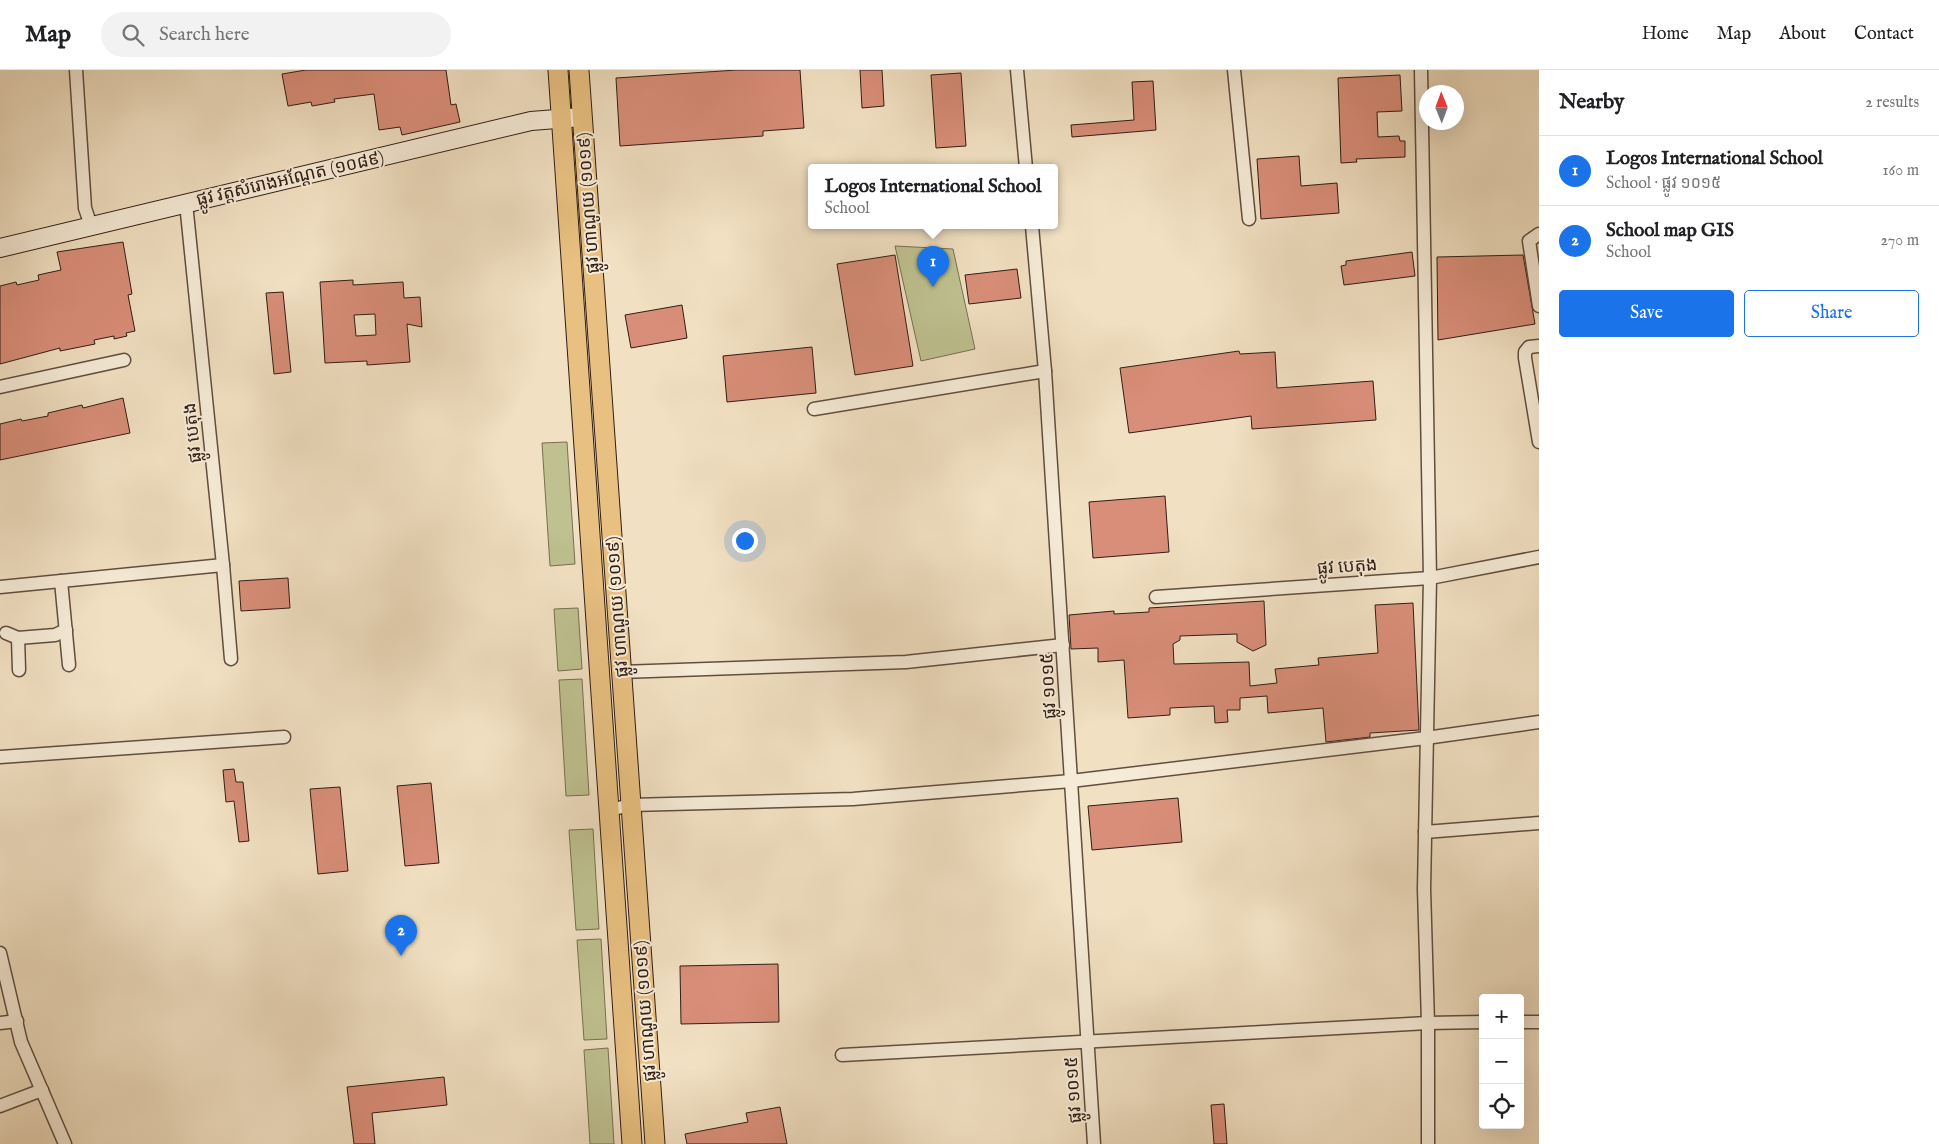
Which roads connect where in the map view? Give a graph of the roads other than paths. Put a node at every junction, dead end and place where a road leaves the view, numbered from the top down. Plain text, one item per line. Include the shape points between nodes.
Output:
1 (76, 70) edge
2 (558, 70) edge
3 (579, 70) edge
4 (1017, 70) edge
5 (1234, 70) edge
6 (1421, 70) edge
7 (582, 117) junction
8 (561, 118) junction
9 (1026, 164) edge
10 (186, 203) junction
11 (1249, 219) dead end
12 (91, 226) junction
13 (1032, 229) edge
14 (1539, 234) edge
15 (0, 248) edge
16 (1539, 306) edge
17 (1539, 346) edge
18 (124, 360) dead end
19 (1045, 371) junction
20 (0, 387) edge
21 (814, 409) dead end
22 (1539, 442) edge
23 (1539, 557) edge
24 (223, 565) junction
25 (1430, 578) junction
26 (61, 581) junction
27 (0, 587) edge
28 (1156, 597) dead end
29 (66, 630) junction
30 (1063, 645) junction
31 (231, 659) dead end
32 (69, 665) dead end
33 (19, 670) dead end
34 (621, 672) junction
35 (1539, 722) edge
36 (284, 737) dead end
37 (1426, 738) junction
38 (0, 757) edge
39 (1071, 781) junction
40 (631, 805) junction
41 (609, 810) junction
42 (1539, 823) edge
43 (1425, 832) junction
44 (0, 953) edge
45 (17, 1021) junction
46 (1479, 1022) edge
47 (1524, 1022) edge
48 (1539, 1022) edge
49 (0, 1023) edge
50 (1428, 1023) junction
51 (1088, 1041) junction
52 (842, 1055) dead end
53 (42, 1090) junction
54 (0, 1106) edge
55 (65, 1144) edge
56 (632, 1144) edge
57 (654, 1144) edge
58 (1094, 1144) edge
59 (1428, 1144) edge

1 - 12 street via 85,208
2 - 8 main road, ផ្លូវ ហាណូយ (១០១៩)
3 - 7 main road, ផ្លូវ ហាណូយ (១០១៩)
4 - 9 street
5 - 11 street
6 - 25 street
7 - 8 main road, ផ្លូវ វត្តសំរោងអណ្ដែត (១០៨៩)
7 - 34 main road, ផ្លូវ ហាណូយ (១០១៩)
8 - 10 main road, ផ្លូវ វត្តសំរោងអណ្ដែត (១០៨៩) via 531,121
8 - 41 main road, ផ្លូវ ហាណូយ (១០១៩)
10 - 12 main road, ផ្លូវ វត្តសំរោងអណ្ដែត (១០៨៩)
10 - 24 street, ផ្លូវ បេតុង
12 - 15 main road, ផ្លូវ វត្តសំរោងអណ្ដែត (១០៨៩)
13 - 19 street, ផ្លូវ ១០១៥
14 - 16 street via 1529,242
17 - 22 street via 1525,352
18 - 20 street
19 - 21 street
19 - 30 street, ផ្លូវ ១០១៥
23 - 25 street, ផ្លូវ បេតុង
24 - 26 street
24 - 31 street, ផ្លូវ បេតុង
25 - 28 street, ផ្លូវ បេតុង
25 - 37 street
26 - 27 street
26 - 29 street
29 - 32 street
29 - 33 street via 55,634 12,635
30 - 34 street via 906,662
30 - 39 street, ផ្លូវ ១០១៥
34 - 40 main road, ផ្លូវ ហាណូយ (១០១៩)
35 - 37 street
36 - 38 street
37 - 39 street
37 - 43 street
39 - 40 street via 853,799
39 - 51 street, ផ្លូវ ១០១៥
40 - 41 street
40 - 57 main road, ផ្លូវ ហាណូយ (១០១៩)
41 - 56 main road, ផ្លូវ ហាណូយ (១០១៩)
42 - 43 street
43 - 50 street
44 - 45 street
45 - 49 street
45 - 53 street
46 - 50 street
47 - 48 street
50 - 51 street
50 - 59 street
51 - 52 street
51 - 58 street, ផ្លូវ ១០១៥
53 - 54 street
53 - 55 street

